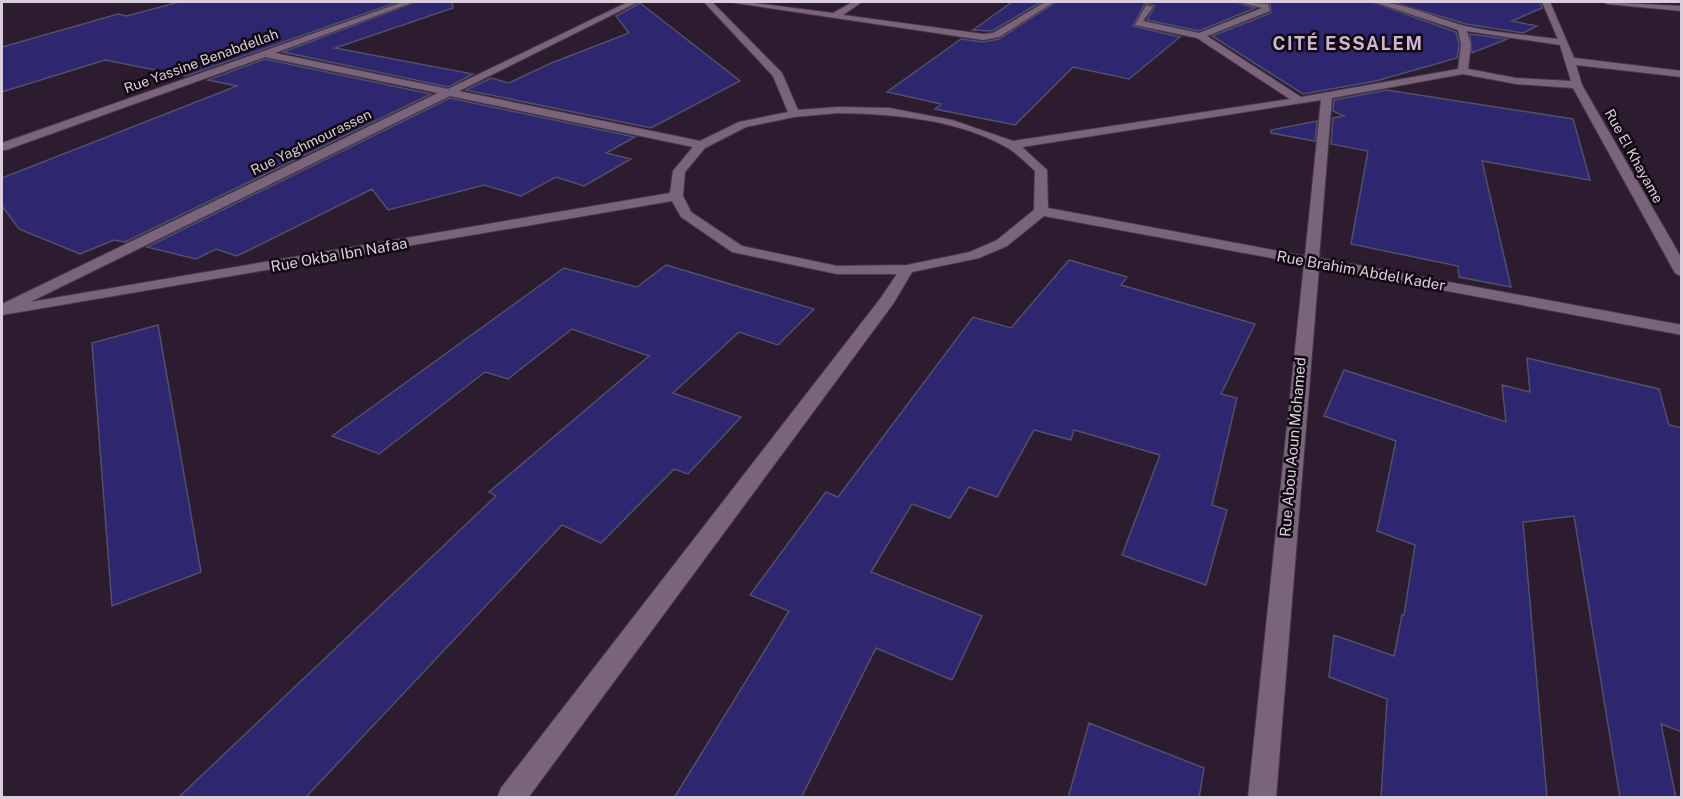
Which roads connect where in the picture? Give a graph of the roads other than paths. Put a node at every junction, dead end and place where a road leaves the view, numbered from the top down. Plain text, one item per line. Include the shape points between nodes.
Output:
1 (410, 2) edge
2 (634, 2) edge
3 (708, 2) edge
4 (733, 2) edge
5 (858, 2) edge
6 (1050, 2) edge
7 (1242, 2) edge
8 (1378, 2) edge
9 (1546, 2) edge
10 (1607, 2) edge
11 (1149, 7) dead end
12 (1682, 9) edge
13 (836, 15) junction
14 (1462, 28) junction
15 (1200, 36) junction
16 (1564, 43) junction
17 (261, 53) junction
18 (1570, 60) junction
19 (1463, 71) junction
20 (1682, 74) edge
21 (1577, 85) junction
22 (449, 91) junction
23 (1327, 96) junction
24 (1299, 100) junction
25 (794, 114) junction
26 (1012, 145) junction
27 (700, 146) junction
28 (2, 147) edge
29 (676, 196) junction
30 (1041, 211) junction
31 (1310, 262) junction
32 (907, 269) junction
33 (1682, 273) edge
34 (2, 311) edge
35 (1682, 330) edge
36 (511, 798) edge
37 (1262, 798) edge

1 - 17 street, Rue Yassine Benabdellah
2 - 22 street, Rue Yaghmourassen
3 - 25 street via 778,75
4 - 13 street
5 - 13 street
6 - 13 street via 991,37
7 - 15 street via 1267,9
8 - 14 street
9 - 16 street, Rue El Khayame
10 - 12 street
11 - 15 street via 1138,23
14 - 16 street
14 - 19 street via 1466,45
15 - 24 street
16 - 18 street, Rue El Khayame
17 - 22 street
17 - 28 street, Rue Yassine Benabdellah
18 - 20 street
18 - 21 street, Rue El Khayame
19 - 21 street via 1516,81
19 - 23 street
21 - 33 street, Rue El Khayame
22 - 27 street
22 - 34 street, Rue Yaghmourassen
23 - 24 street
23 - 31 street, Rue Abou Aoun Mohamed
24 - 26 street
25 - 26 street via 890,111 948,122
25 - 27 street via 743,124
26 - 30 street via 1041,170
27 - 29 street via 679,171
29 - 32 street via 686,214 737,249 837,270
29 - 34 street, Rue Okba Ibn Nafaa
30 - 31 street, Rue Brahim Abdel Kader
30 - 32 street via 1002,243 974,255
31 - 35 street, Rue Brahim Abdel Kader
31 - 37 street, Rue Abou Aoun Mohamed
32 - 36 street

